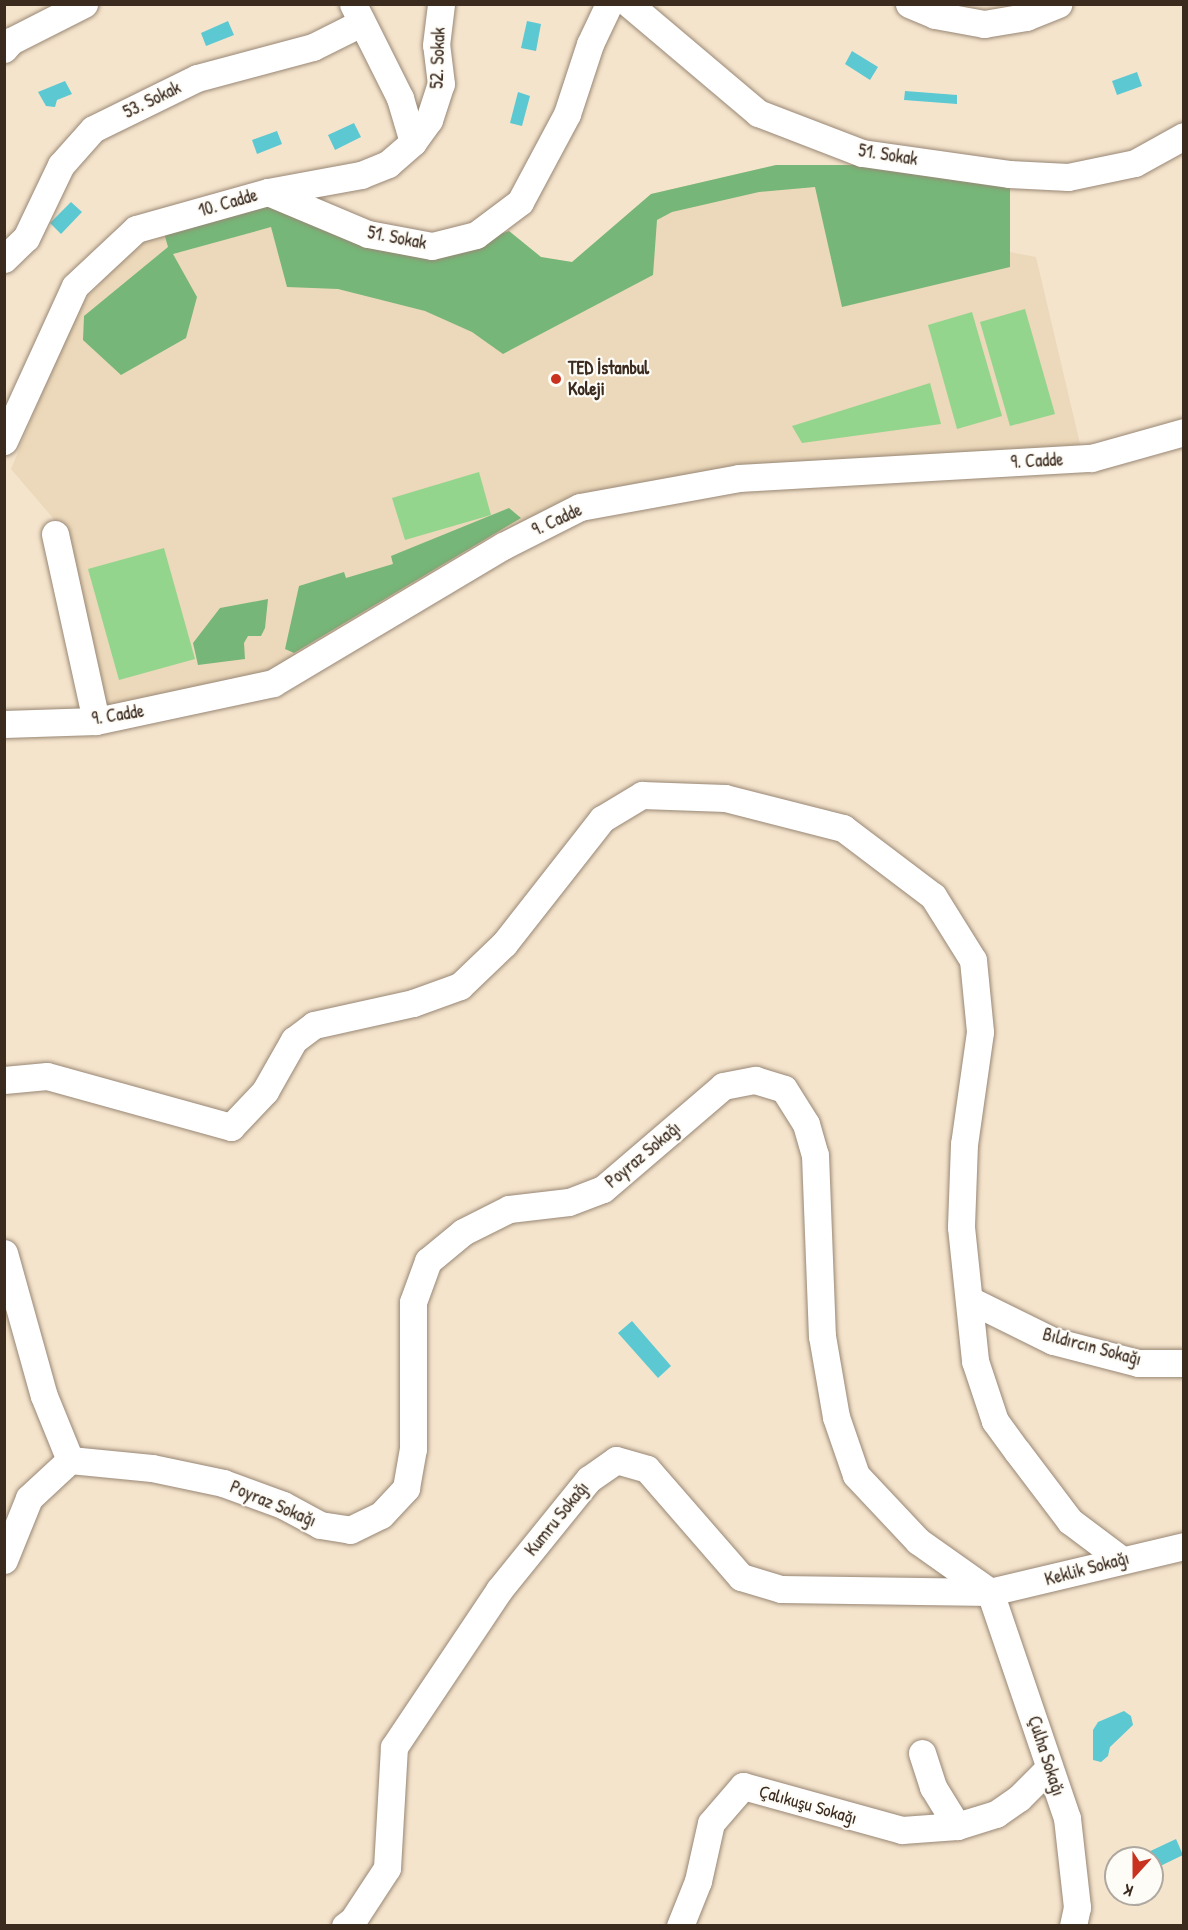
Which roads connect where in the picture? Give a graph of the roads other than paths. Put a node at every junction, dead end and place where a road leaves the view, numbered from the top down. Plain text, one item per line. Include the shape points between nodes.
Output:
1 (84, 4) edge
2 (441, 4) edge
3 (609, 4) edge
4 (629, 4) edge
5 (909, 4) edge
6 (1059, 4) edge
7 (357, 14) edge
8 (4, 49) edge
9 (1184, 135) edge
10 (413, 142) junction
11 (268, 192) junction
12 (4, 259) edge
13 (1184, 432) edge
14 (4, 441) edge
15 (55, 534) dead end
16 (96, 721) junction
17 (4, 724) edge
18 (4, 1080) edge
19 (4, 1252) edge
20 (972, 1301) junction
21 (1184, 1363) edge
22 (70, 1460) junction
23 (1184, 1546) edge
24 (4, 1560) edge
25 (1122, 1560) junction
26 (990, 1592) junction
27 (922, 1753) dead end
28 (1049, 1768) junction
29 (957, 1826) junction
30 (345, 1926) edge
31 (680, 1926) edge
32 (1073, 1926) edge

1 - 8 street via 11,41
2 - 10 street, 52. Sokak via 436,45 441,84 429,120
3 - 11 street, 51. Sokak via 590,44 567,114 520,201 476,235 432,246 368,234
4 - 9 street, 51. Sokak via 758,113 862,153 1009,174 1068,177 1135,163
5 - 6 street via 935,15 984,24 1026,17
7 - 10 street via 400,98
7 - 12 street, 53. Sokak via 313,47 197,78 93,129 61,165 26,238
10 - 11 street, 10. Cadde via 388,164 361,175
11 - 14 street, 10. Cadde via 136,229 75,286
13 - 16 street, 9. Cadde via 1091,458 740,478 580,507 503,546 273,683
15 - 16 street
16 - 17 street, 9. Cadde
18 - 20 street via 46,1076 231,1127 265,1090 294,1040 314,1024 413,1003 460,986 504,944 602,819 642,795 725,798 776,809 843,828 933,896 973,960 980,1032 964,1144 961,1227
19 - 22 street via 44,1396
20 - 21 street, Bıldırcın Sokağı via 1053,1341 1138,1363
20 - 25 street via 975,1361 995,1421 1070,1521
22 - 24 street via 29,1498
22 - 26 street, Poyraz Sokağı via 152,1468 223,1483 330,1527 350,1530 381,1515 406,1488 413,1449 413,1302 428,1261 463,1232 509,1209 570,1202 603,1189 723,1086 755,1080 784,1089 806,1124 815,1155 822,1336 836,1417 856,1475 918,1541
23 - 25 street, Keklik Sokağı
25 - 26 street, Keklik Sokağı via 1082,1573
26 - 28 street, Çulha Sokağı
26 - 30 street, Kumru Sokağı via 781,1589 741,1577 647,1469 616,1460 589,1479 499,1590 394,1747 387,1868
27 - 29 street via 933,1787
28 - 29 street, Çalıkuşu Sokağı via 996,1814
28 - 32 street, Çulha Sokağı via 1067,1818 1077,1907
29 - 31 street, Çalıkuşu Sokağı via 902,1830 743,1786 711,1822 698,1881

